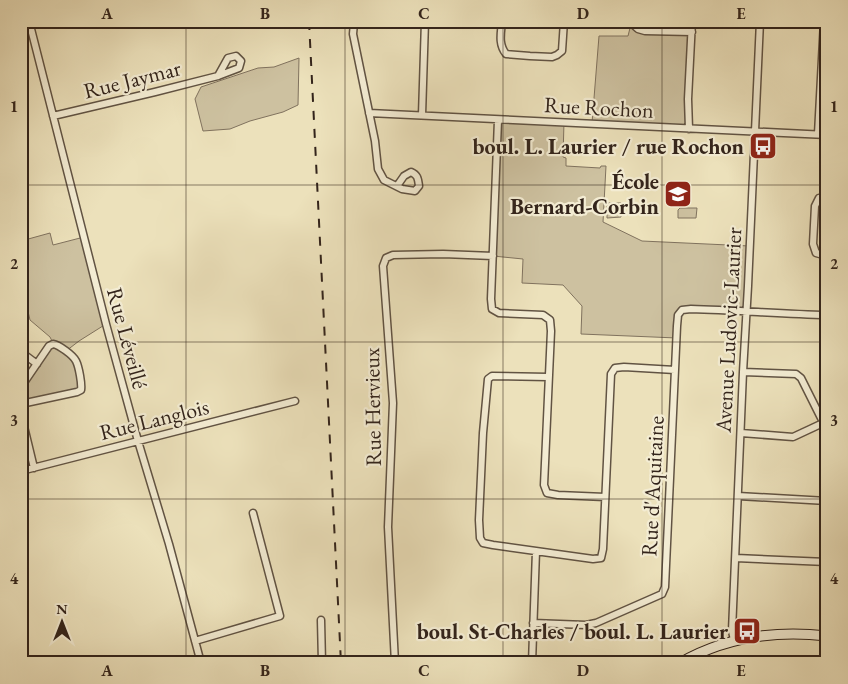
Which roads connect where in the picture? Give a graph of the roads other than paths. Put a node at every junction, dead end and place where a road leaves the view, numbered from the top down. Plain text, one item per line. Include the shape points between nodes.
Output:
1 (357, 21) edge
2 (425, 21) edge
3 (502, 21) edge
4 (564, 21) edge
5 (629, 21) edge
6 (692, 21) edge
7 (760, 21) edge
8 (824, 21) edge
9 (30, 24) edge
10 (21, 29) edge
11 (692, 32) junction
12 (218, 76) dead end
13 (369, 113) junction
14 (422, 115) junction
15 (54, 116) junction
16 (498, 120) junction
17 (689, 128) junction
18 (755, 132) junction
19 (818, 134) junction
20 (827, 135) edge
21 (397, 186) dead end
22 (827, 196) edge
23 (493, 256) junction
24 (827, 256) edge
25 (747, 311) junction
26 (827, 315) edge
27 (21, 352) edge
28 (37, 364) junction
29 (675, 370) junction
30 (743, 372) junction
31 (548, 377) junction
32 (21, 387) edge
33 (295, 401) dead end
34 (21, 404) edge
35 (21, 414) edge
36 (823, 423) junction
37 (827, 430) edge
38 (741, 433) junction
39 (138, 441) junction
40 (34, 468) junction
41 (21, 471) edge
42 (738, 496) junction
43 (605, 497) junction
44 (827, 501) edge
45 (253, 513) dead end
46 (536, 551) junction
47 (736, 558) junction
48 (827, 562) edge
49 (321, 620) dead end
50 (533, 623) junction
51 (827, 636) edge
52 (734, 640) junction
53 (195, 641) junction
54 (201, 663) edge
55 (322, 663) edge
56 (394, 663) edge
57 (532, 663) edge
58 (680, 663) edge

1 - 13 street via 353,34
2 - 14 street
3 - 4 street via 501,41 506,54 552,57 562,50
5 - 11 street via 645,31
6 - 11 street
7 - 18 street, Avenue Ludovic-Laurier
8 - 19 street
9 - 10 street
9 - 15 street, Rue Léveillé
11 - 17 street
12 - 15 street, Rue Jaymar
13 - 14 street, Rue Rochon
13 - 21 street via 378,169 384,180
14 - 16 street, Rue Rochon
15 - 39 street, Rue Léveillé
16 - 17 street, Rue Rochon
16 - 23 street
17 - 18 street, Rue Rochon
18 - 19 street, Rue Rochon
18 - 25 street, Avenue Ludovic-Laurier
19 - 20 street, Rue Rochon
22 - 24 street via 820,198 815,206 814,244 816,253
23 - 31 street via 492,309 499,313 543,315 550,320
23 - 56 street, Rue Hervieux via 393,256 386,258 383,266 393,403 388,527
25 - 26 street
25 - 29 street, Rue d'Aquitaine via 682,310 678,316
25 - 30 street, Avenue Ludovic-Laurier
27 - 28 street
28 - 32 street
28 - 34 street via 49,346 58,345 76,360 81,390
29 - 43 street via 624,367 616,368 611,374
29 - 50 street, Rue d'Aquitaine via 665,587 662,594 596,623
30 - 36 street via 796,374
30 - 38 street, Avenue Ludovic-Laurier
31 - 43 street via 544,485 547,493
31 - 46 street via 492,376 488,379 483,433 480,538 483,543 493,546
33 - 39 street, Rue Langlois
35 - 40 street
36 - 37 street
36 - 38 street via 793,436
38 - 42 street, Avenue Ludovic-Laurier
39 - 40 street, Rue Langlois
39 - 53 street, Rue Léveillé
40 - 41 street, Rue Langlois
42 - 44 street
42 - 47 street, Avenue Ludovic-Laurier
43 - 46 street via 601,558
45 - 53 street via 280,616
46 - 50 street
47 - 48 street
47 - 52 street, Avenue Ludovic-Laurier
49 - 55 street
50 - 57 street
51 - 52 main road via 782,634
52 - 58 main road
53 - 54 street, Rue Léveillé

